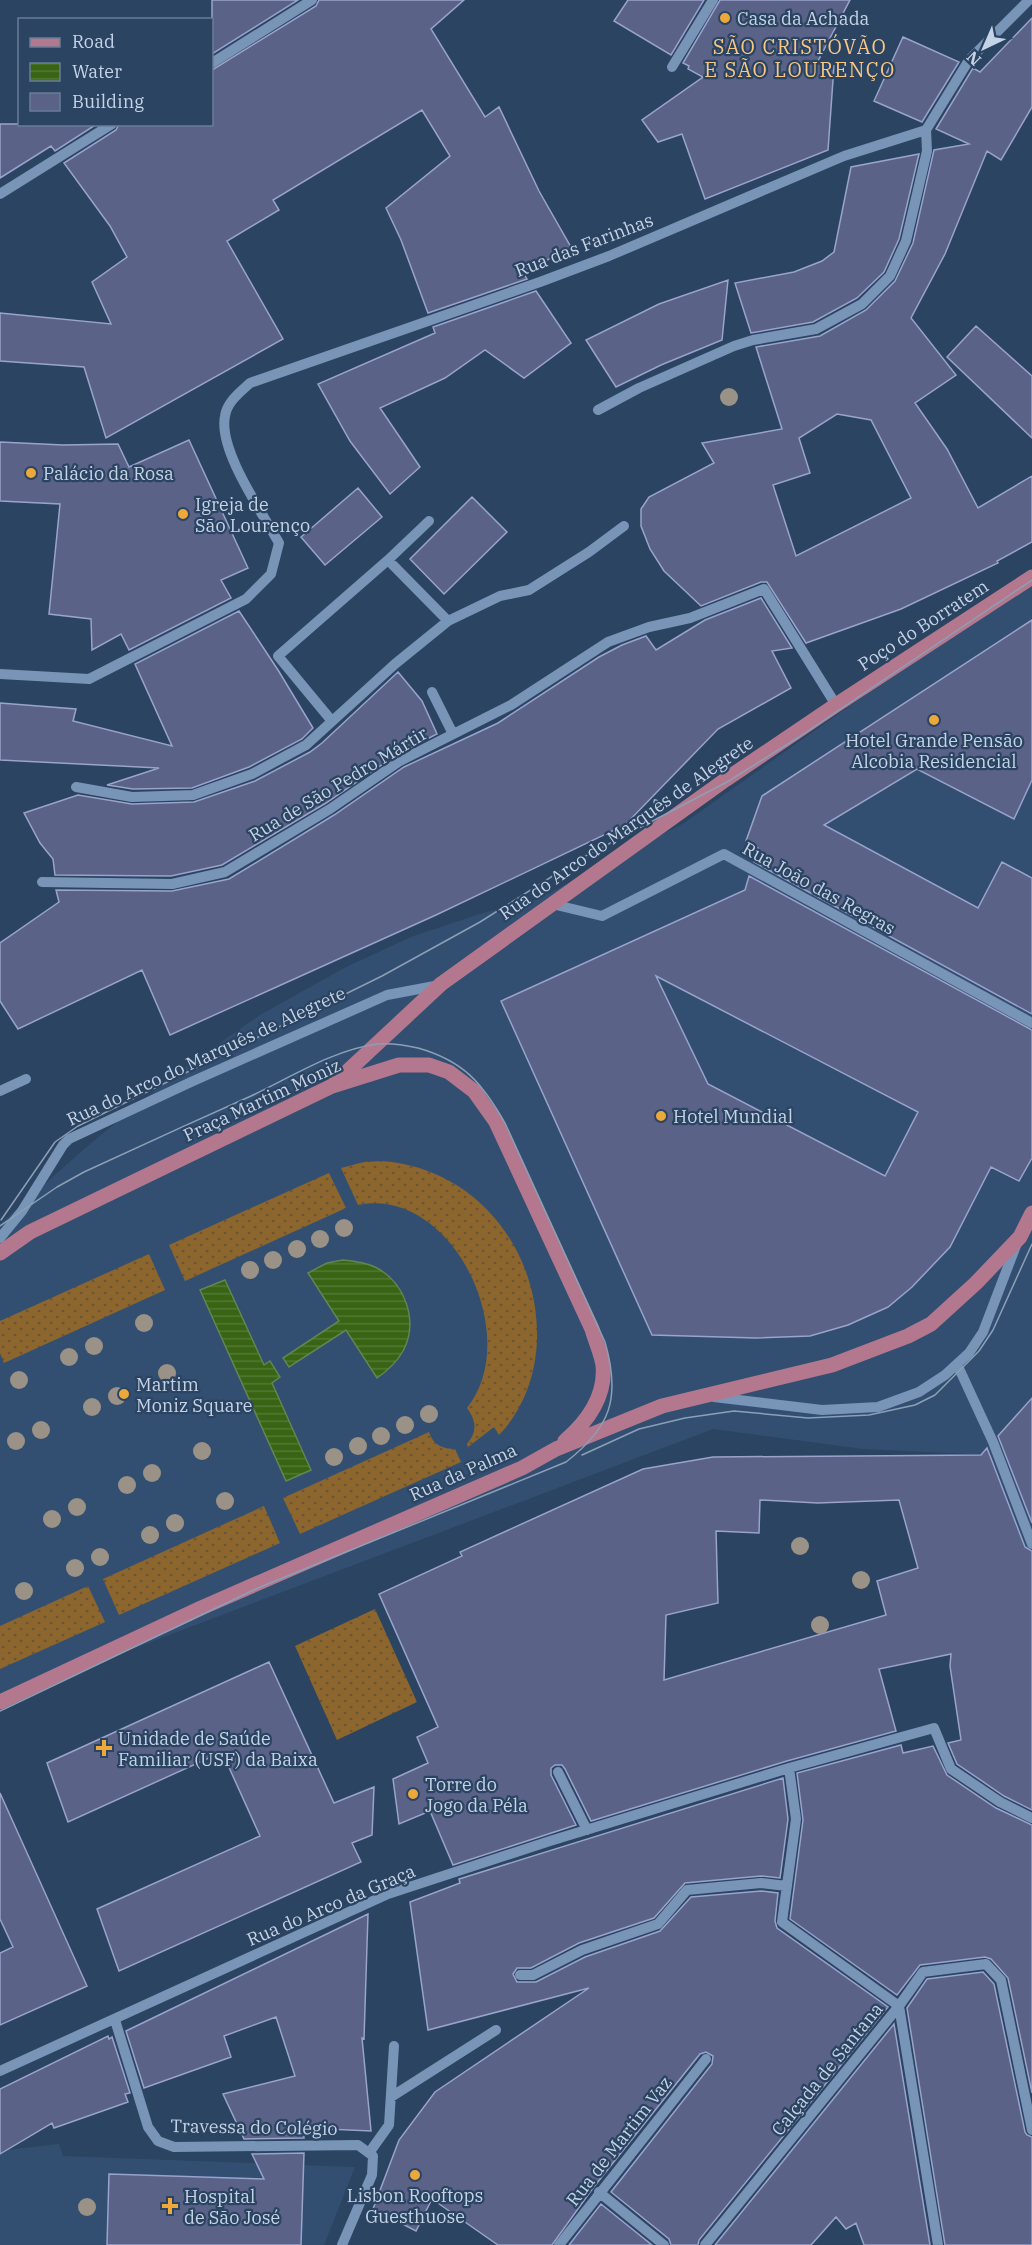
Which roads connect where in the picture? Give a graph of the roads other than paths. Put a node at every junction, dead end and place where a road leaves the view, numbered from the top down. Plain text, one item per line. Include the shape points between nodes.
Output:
1 (312, 0) edge
2 (713, 0) edge
3 (1029, 0) edge
4 (213, 62) edge
5 (672, 67) dead end
6 (109, 126) edge
7 (926, 130) junction
8 (0, 194) edge
9 (598, 410) dead end
10 (429, 521) dead end
11 (624, 526) dead end
12 (388, 560) junction
13 (1032, 577) edge
14 (448, 621) junction
15 (0, 674) edge
16 (432, 692) dead end
17 (836, 705) junction
18 (331, 720) junction
19 (453, 734) junction
20 (76, 787) dead end
21 (42, 882) dead end
22 (552, 904) junction
23 (441, 984) junction
24 (1032, 1023) edge
25 (26, 1079) dead end
26 (332, 1086) junction
27 (0, 1091) edge
28 (1032, 1213) edge
29 (1020, 1237) junction
30 (0, 1238) edge
31 (0, 1253) edge
32 (957, 1364) junction
33 (708, 1396) junction
34 (556, 1449) junction
35 (1032, 1544) edge
36 (0, 1702) edge
37 (789, 1768) junction
38 (558, 1772) dead end
39 (1032, 1818) edge
40 (587, 1830) junction
41 (787, 1886) junction
42 (520, 1975) dead end
43 (899, 2006) junction
44 (115, 2020) junction
45 (496, 2030) dead end
46 (394, 2046) dead end
47 (706, 2058) dead end
48 (0, 2071) edge
49 (391, 2097) junction
50 (1032, 2130) edge
51 (369, 2153) junction
52 (599, 2192) junction
53 (342, 2245) edge
54 (560, 2245) edge
55 (664, 2245) edge
56 (705, 2245) edge
57 (938, 2245) edge

1 - 4 street
2 - 5 street
3 - 7 street via 969,60
6 - 8 street
7 - 9 street via 927,151 906,241 890,276 862,304 816,328 753,340 724,351
7 - 15 street, Rua das Farinhas via 844,156 540,282 250,383 233,399 225,415 225,435 230,455 279,543 271,574 246,598 89,679
10 - 12 street
11 - 14 street via 528,590 500,596
12 - 14 street
12 - 18 street via 278,656
13 - 17 main road, Poço do Borratem
14 - 18 street
16 - 19 street
17 - 19 street, Rua de São Pedro Mártir via 764,590 690,618 608,642 511,705
17 - 22 main road, Rua do Arco do Marquês de Alegrete
18 - 20 street via 306,745 252,774 193,795 132,797
19 - 21 street, Rua de São Pedro Mártir via 400,761 330,809 225,872 172,884
22 - 23 main road, Rua do Arco do Marquês de Alegrete
22 - 24 street, Rua João das Regras via 602,916 724,854
23 - 26 main road, Rua do Arco do Marquês de Alegrete
23 - 30 street, Rua do Arco do Marquês de Alegrete via 387,995 69,1139
25 - 27 street
26 - 31 main road, Praça Martim Moniz via 30,1232
26 - 34 main road, Praça Martim Moniz via 399,1065 429,1065 449,1072 474,1091 496,1122 592,1329 603,1365 594,1408 582,1426
28 - 29 main road, Rua da Palma
29 - 32 street via 983,1332
29 - 33 main road, Rua da Palma via 951,1308 908,1336 832,1365
32 - 33 street via 919,1392 878,1407 822,1410
32 - 35 street via 993,1442
33 - 34 main road, Rua da Palma via 662,1406
34 - 36 main road, Rua da Palma via 522,1468 201,1608
37 - 39 street, Rua do Arco da Graça via 934,1728 951,1769
37 - 40 street, Rua do Arco da Graça
37 - 41 street, Calçada de Santana via 796,1819
38 - 40 street
40 - 44 street, Rua do Arco da Graça via 388,1894
41 - 42 street via 761,1883 687,1890 658,1924 582,1950 533,1975
41 - 43 street, Calçada de Santana via 782,1922
43 - 50 street via 924,1972 986,1965 1001,1980
43 - 56 street, Calçada de Santana
43 - 57 street
44 - 48 street, Rua do Arco da Graça
44 - 51 street, Travessa do Colégio via 148,2127 158,2141 174,2147 358,2145
45 - 49 street
46 - 49 street
47 - 52 street, Rua de Martim Vaz
49 - 51 street via 388,2125
51 - 53 street via 373,2156 372,2175
52 - 54 street, Rua de Martim Vaz
52 - 55 street

